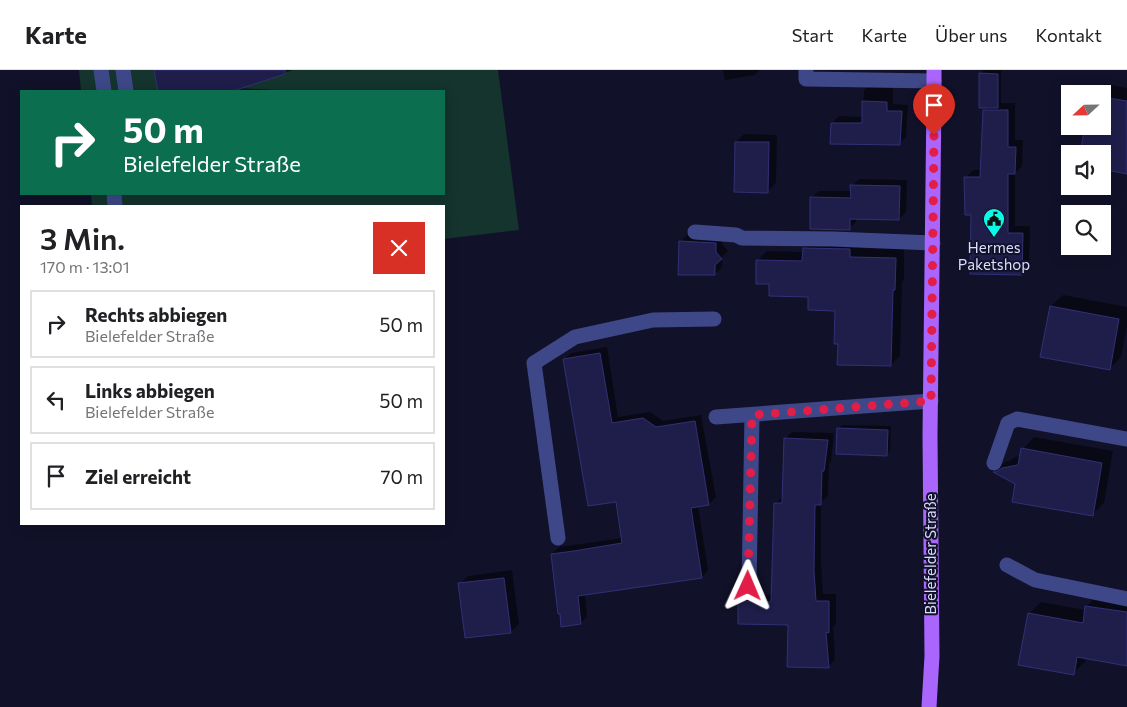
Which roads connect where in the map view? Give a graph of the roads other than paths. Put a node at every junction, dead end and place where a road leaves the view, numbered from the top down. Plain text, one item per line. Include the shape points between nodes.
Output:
1 (101, 70) edge
2 (123, 70) edge
3 (806, 70) edge
4 (934, 76) edge
5 (104, 90) edge
6 (126, 90) edge
7 (695, 232) dead end
8 (933, 243) junction
9 (714, 319) dead end
10 (931, 401) junction
11 (752, 415) junction
12 (716, 418) dead end
13 (1127, 438) edge
14 (994, 463) dead end
15 (558, 538) dead end
16 (1007, 565) dead end
17 (748, 586) dead end
18 (1127, 599) edge
19 (930, 707) edge

1 - 5 lane
2 - 6 lane
3 - 4 lane via 806,79
4 - 8 main road, Bielefelder Straße
7 - 8 lane via 742,238
8 - 10 main road, Bielefelder Straße
9 - 15 lane via 654,320 575,337 534,362
10 - 11 lane
10 - 19 main road, Bielefelder Straße
11 - 12 lane
11 - 17 lane
13 - 14 lane via 1017,419 1008,423
16 - 18 lane via 1035,580

